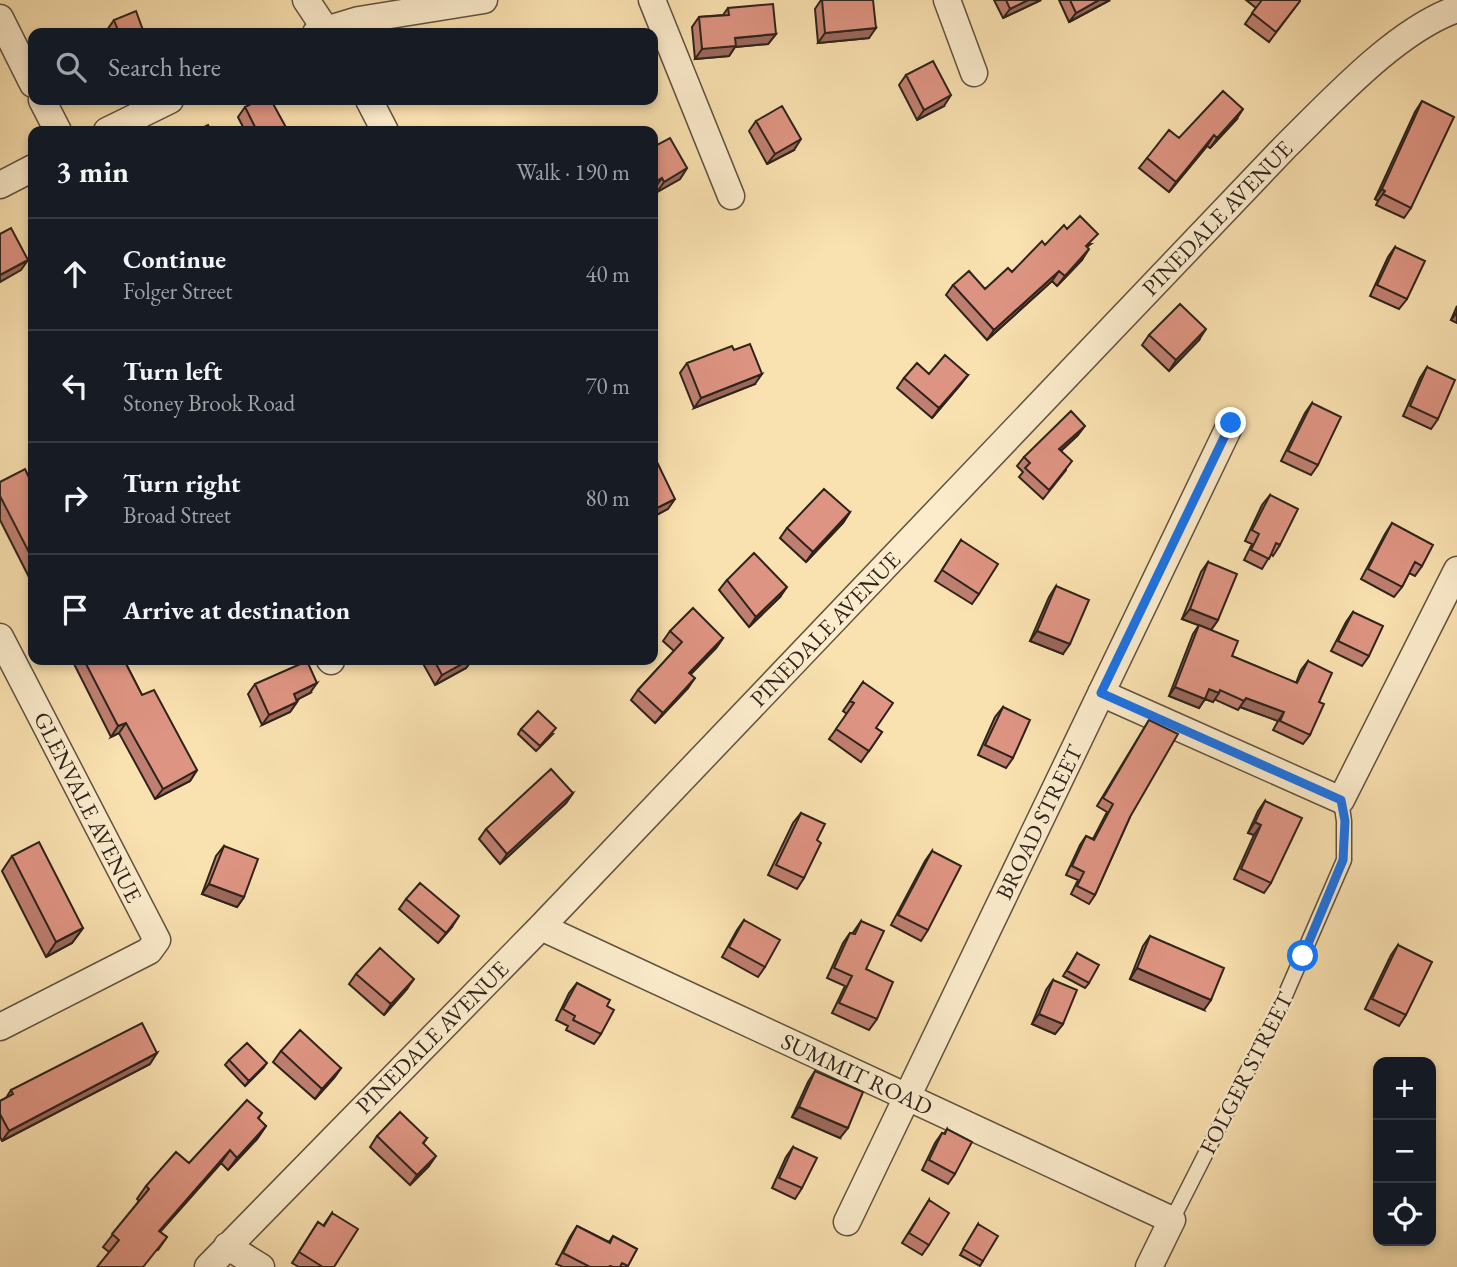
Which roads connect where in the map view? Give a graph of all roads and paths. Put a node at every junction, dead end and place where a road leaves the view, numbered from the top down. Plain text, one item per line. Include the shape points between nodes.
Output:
1 (306, 0) edge
2 (484, 0) edge
3 (652, 0) edge
4 (947, 0) edge
5 (1457, 9) edge
6 (0, 18) edge
7 (321, 28) edge
8 (337, 28) edge
9 (974, 73) dead end
10 (28, 74) edge
11 (44, 105) edge
12 (160, 105) edge
13 (371, 105) edge
14 (55, 126) edge
15 (117, 126) edge
16 (382, 126) edge
17 (28, 170) edge
18 (0, 185) edge
19 (730, 196) dead end
20 (1231, 423) dead end
21 (1457, 570) edge
22 (0, 637) edge
23 (1101, 693) junction
24 (1341, 800) junction
25 (541, 927) junction
26 (0, 1027) edge
27 (907, 1097) junction
28 (1172, 1220) junction
29 (847, 1222) dead end
30 (228, 1246) junction
31 (208, 1267) edge
32 (261, 1267) edge
33 (1149, 1267) edge

1 - 7 street
2 - 8 street via 379,16
3 - 19 street
4 - 9 street
5 - 25 street, PINEDALE AVENUE via 1429,21 1396,46 1285,146
6 - 10 street
11 - 14 street
12 - 15 street
13 - 16 street
17 - 18 street
20 - 23 street, BROAD STREET
21 - 24 street
22 - 26 street, GLENVALE AVENUE via 157,940 149,951
23 - 24 street
23 - 27 street, BROAD STREET
24 - 28 lane, FOLGER STREET via 1343,860 1285,996
25 - 27 street, SUMMIT ROAD
25 - 30 street, PINEDALE AVENUE
27 - 28 street, SUMMIT ROAD
27 - 29 street, BROAD STREET
28 - 33 street, FOLGER STREET
30 - 31 street, PINEDALE AVENUE
30 - 32 street

